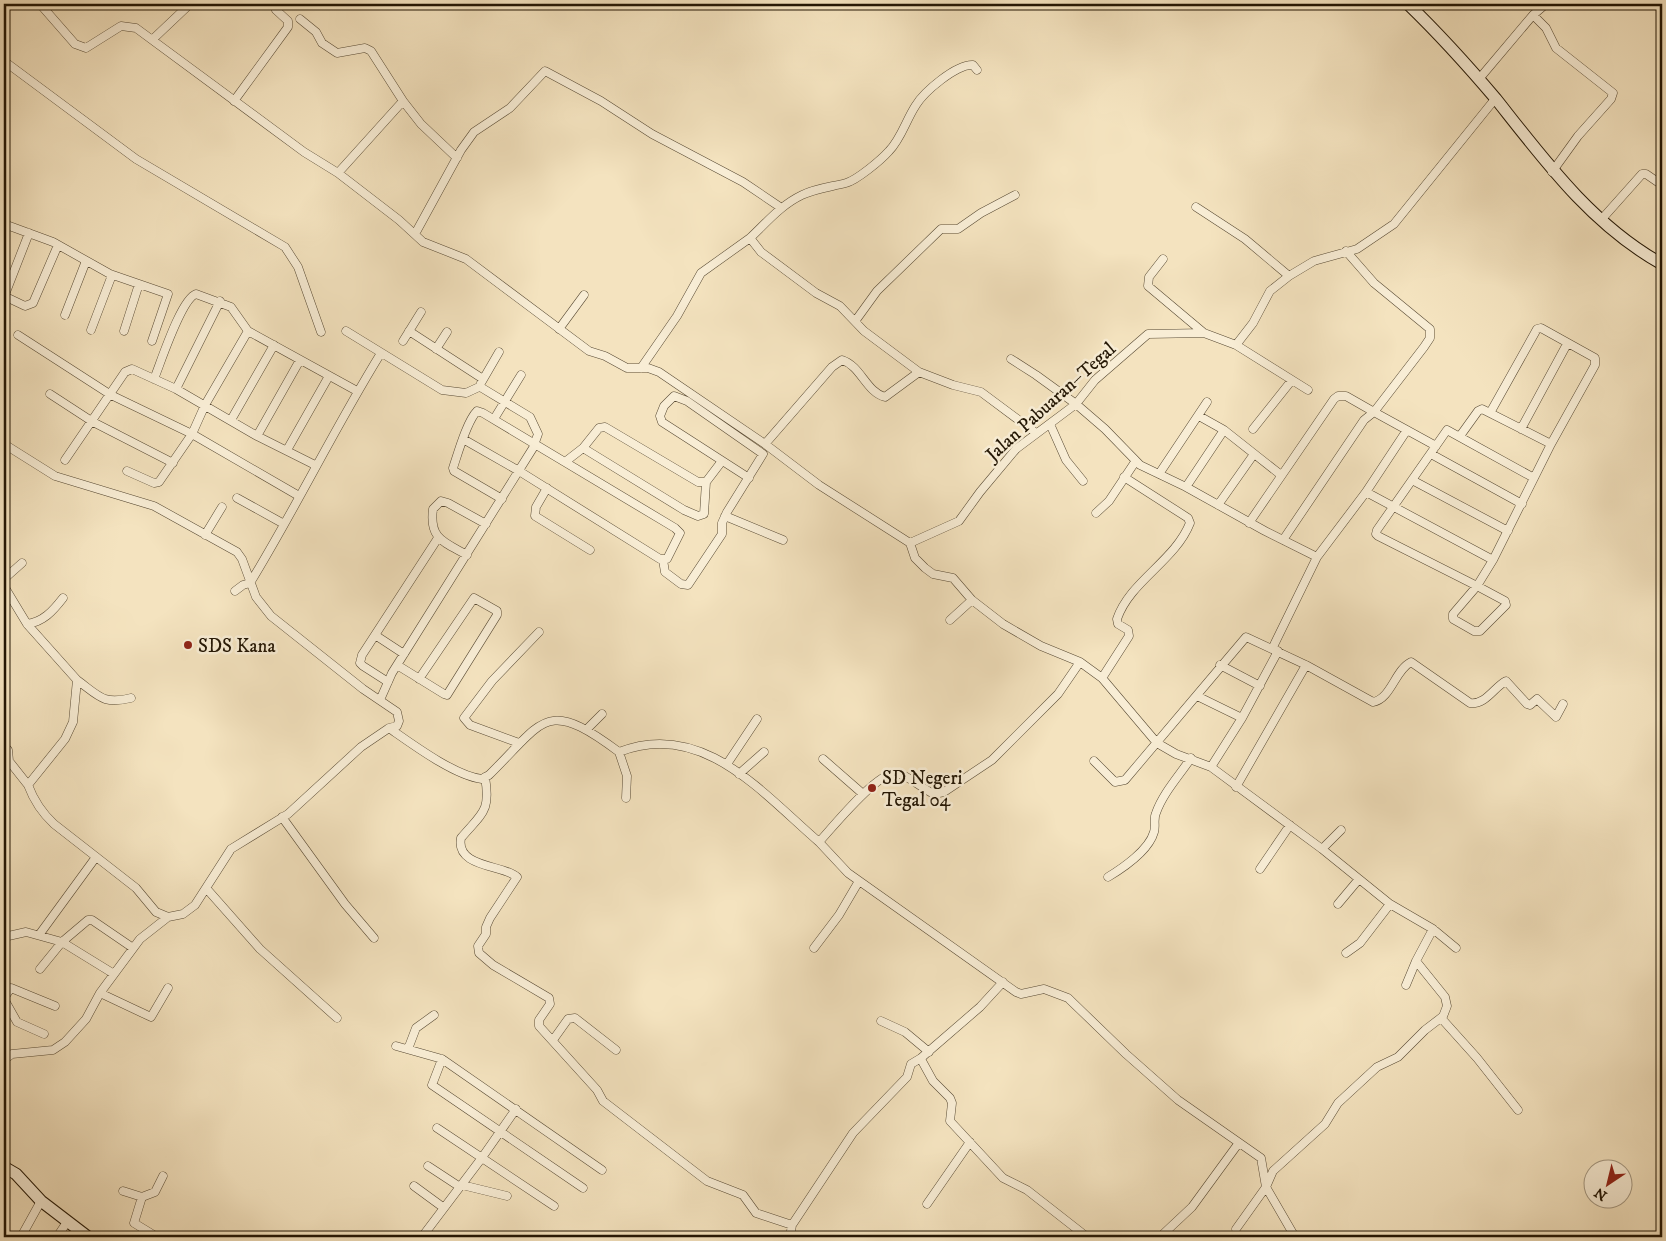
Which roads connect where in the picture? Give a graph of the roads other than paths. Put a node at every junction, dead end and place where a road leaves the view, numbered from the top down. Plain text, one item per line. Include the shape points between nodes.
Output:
1 (40, 4) edge
2 (190, 4) edge
3 (279, 4) edge
4 (1408, 4) edge
5 (1546, 4) edge
6 (1534, 15) junction
7 (300, 19) dead end
8 (153, 39) junction
9 (4, 61) edge
10 (977, 70) dead end
11 (1478, 79) junction
12 (1495, 99) junction
13 (234, 101) junction
14 (403, 101) junction
15 (457, 158) junction
16 (1552, 172) junction
17 (338, 173) junction
18 (1662, 184) edge
19 (1015, 195) dead end
20 (780, 207) junction
21 (1196, 208) dead end
22 (4, 224) edge
23 (1607, 225) junction
24 (28, 233) junction
25 (415, 234) junction
26 (750, 238) junction
27 (58, 245) junction
28 (1346, 251) junction
29 (1163, 258) dead end
30 (86, 261) junction
31 (1662, 264) edge
32 (112, 275) junction
33 (1289, 276) junction
34 (139, 284) junction
35 (584, 295) dead end
36 (4, 296) edge
37 (220, 301) junction
38 (422, 312) dead end
39 (65, 315) dead end
40 (856, 320) junction
41 (559, 329) junction
42 (91, 330) dead end
43 (124, 331) dead end
44 (248, 331) junction
45 (346, 331) dead end
46 (409, 331) junction
47 (321, 332) dead end
48 (446, 332) dead end
49 (1204, 333) junction
50 (18, 335) dead end
51 (152, 341) dead end
52 (403, 341) dead end
53 (1567, 344) junction
54 (274, 345) junction
55 (1236, 345) junction
56 (436, 349) junction
57 (499, 352) dead end
58 (381, 353) junction
59 (1011, 359) dead end
60 (300, 360) junction
61 (641, 368) junction
62 (919, 372) junction
63 (521, 375) dead end
64 (330, 376) junction
65 (154, 379) junction
66 (483, 379) junction
67 (1292, 380) junction
68 (479, 387) junction
69 (176, 389) junction
70 (1308, 390) dead end
71 (357, 392) junction
72 (50, 394) dead end
73 (111, 395) junction
74 (504, 401) junction
75 (1207, 402) dead end
76 (1076, 404) junction
77 (205, 405) junction
78 (1374, 412) junction
79 (1490, 413) junction
80 (1199, 416) junction
81 (494, 419) junction
82 (231, 420) junction
83 (93, 422) junction
84 (1050, 424) junction
85 (1253, 429) dead end
86 (1521, 429) junction
87 (1224, 430) junction
88 (1407, 430) junction
89 (1036, 433) junction
90 (192, 434) junction
91 (257, 436) junction
92 (1460, 436) junction
93 (464, 439) junction
94 (4, 444) edge
95 (535, 444) junction
96 (765, 444) junction
97 (1551, 444) junction
98 (1436, 446) junction
99 (583, 448) junction
100 (287, 450) junction
101 (1254, 454) junction
102 (1431, 454) junction
103 (65, 460) dead end
104 (722, 461) junction
105 (565, 462) junction
106 (1135, 462) junction
107 (173, 463) junction
108 (316, 465) junction
109 (127, 470) dead end
110 (519, 471) junction
111 (1159, 474) junction
112 (1281, 475) junction
113 (1124, 477) junction
114 (749, 478) junction
115 (1534, 478) junction
116 (1412, 480) junction
117 (1083, 481) dead end
118 (706, 482) junction
119 (1186, 487) junction
120 (547, 488) junction
121 (1366, 492) junction
122 (299, 496) junction
123 (237, 498) dead end
124 (502, 499) junction
125 (1522, 504) junction
126 (1218, 505) junction
127 (222, 507) dead end
128 (1392, 508) junction
129 (1096, 513) dead end
130 (725, 516) junction
131 (1249, 523) junction
132 (284, 524) junction
133 (486, 524) junction
134 (1508, 531) junction
135 (205, 535) junction
136 (438, 538) junction
137 (783, 540) dead end
138 (1283, 540) junction
139 (910, 543) junction
140 (590, 550) dead end
141 (466, 555) junction
142 (1317, 557) junction
143 (663, 560) junction
144 (1493, 560) junction
145 (22, 563) dead end
146 (4, 579) edge
147 (250, 584) junction
148 (4, 586) edge
149 (1477, 586) junction
150 (235, 591) dead end
151 (63, 598) dead end
152 (972, 600) junction
153 (950, 620) dead end
154 (27, 624) junction
155 (539, 632) dead end
156 (375, 635) junction
157 (1275, 650) junction
158 (404, 654) junction
159 (1080, 662) junction
160 (397, 665) junction
161 (1220, 665) junction
162 (1306, 665) junction
163 (1102, 678) junction
164 (419, 679) junction
165 (76, 680) junction
166 (388, 682) junction
167 (1260, 686) junction
168 (1197, 696) junction
169 (131, 698) dead end
170 (380, 700) junction
171 (1563, 704) dead end
172 (602, 714) dead end
173 (1242, 718) junction
174 (757, 719) dead end
175 (389, 728) junction
176 (587, 729) junction
177 (519, 743) junction
178 (1157, 743) junction
179 (4, 746) edge
180 (619, 752) junction
181 (764, 752) dead end
182 (1191, 758) junction
183 (823, 759) dead end
184 (1094, 761) dead end
185 (727, 764) junction
186 (1211, 767) junction
187 (739, 774) junction
188 (485, 777) junction
189 (28, 785) junction
190 (1236, 787) junction
191 (863, 794) junction
192 (626, 798) dead end
193 (282, 817) junction
194 (1290, 825) junction
195 (1341, 830) dead end
196 (819, 842) junction
197 (1322, 849) junction
198 (96, 857) junction
199 (1260, 869) dead end
200 (1108, 877) dead end
201 (1359, 879) junction
202 (859, 881) junction
203 (206, 888) junction
204 (1338, 904) dead end
205 (1390, 904) junction
206 (168, 917) junction
207 (1432, 929) junction
208 (39, 935) junction
209 (4, 937) edge
210 (374, 938) dead end
211 (62, 942) junction
212 (133, 948) junction
213 (814, 948) dead end
214 (1456, 948) dead end
215 (1346, 953) dead end
216 (1416, 961) junction
217 (40, 969) dead end
218 (114, 974) junction
219 (1003, 982) junction
220 (1406, 985) dead end
221 (168, 988) dead end
222 (100, 994) junction
223 (4, 998) edge
224 (55, 1006) dead end
225 (434, 1015) dead end
226 (1442, 1017) junction
227 (337, 1018) dead end
228 (881, 1021) dead end
229 (44, 1034) dead end
230 (553, 1040) junction
231 (396, 1046) dead end
232 (408, 1049) junction
233 (616, 1050) dead end
234 (929, 1052) junction
235 (921, 1058) junction
236 (442, 1059) junction
237 (4, 1060) edge
238 (516, 1109) junction
239 (1518, 1110) dead end
240 (437, 1128) dead end
241 (500, 1132) junction
242 (970, 1142) junction
243 (1238, 1144) junction
244 (482, 1159) junction
245 (428, 1166) dead end
246 (4, 1167) edge
247 (602, 1170) dead end
248 (163, 1176) dead end
249 (414, 1186) dead end
250 (461, 1186) junction
251 (1266, 1187) junction
252 (583, 1188) dead end
253 (123, 1191) dead end
254 (507, 1196) dead end
255 (142, 1197) junction
256 (40, 1201) junction
257 (927, 1204) dead end
258 (554, 1206) dead end
259 (444, 1208) junction
260 (66, 1222) junction
261 (792, 1225) junction
262 (1236, 1229) dead end
263 (21, 1237) edge
264 (57, 1237) edge
265 (88, 1237) edge
266 (157, 1237) edge
267 (422, 1237) edge
268 (790, 1237) edge
269 (1087, 1237) edge
270 (1160, 1237) edge
271 (1295, 1237) edge

1 - 8 street via 79,47 86,48 121,26 136,28
2 - 8 street
3 - 13 street via 276,10 288,21 288,27
4 - 11 street via 1436,30
5 - 6 street
6 - 11 street
6 - 16 street via 1548,31 1556,48 1613,92 1611,99
7 - 14 street via 316,32 322,43 337,53 369,50
8 - 13 street
9 - 47 street via 136,159 285,247 298,267
10 - 20 street via 968,64 945,75 917,103 888,153 857,177 848,183 811,191
11 - 12 street
12 - 16 street
12 - 28 street via 1398,221 1363,245
13 - 17 street
14 - 15 street via 421,124
14 - 17 street
15 - 20 street via 474,132 510,108 545,72 742,182
15 - 25 street
16 - 23 street
17 - 25 street
18 - 23 street via 1642,174
19 - 40 street via 958,229 941,229 877,291
20 - 26 street
21 - 33 street via 1245,239
22 - 24 street
23 - 31 street via 1642,253
24 - 27 street
24 - 36 street
25 - 41 street via 426,244 466,259
26 - 40 street via 760,252
26 - 61 street via 701,273 677,316
27 - 30 street
27 - 36 street via 33,303 26,306
28 - 33 street via 1314,261
28 - 78 street via 1374,283 1427,326 1431,333 1424,347
29 - 49 street via 1149,277 1148,286
30 - 32 street
30 - 39 street
32 - 34 street
32 - 42 street
33 - 55 street via 1270,291 1253,323
34 - 43 street
34 - 51 street via 168,294
35 - 41 street
37 - 44 street via 231,306
37 - 65 street via 196,294 191,296
37 - 69 street
38 - 46 street
40 - 62 street via 864,331
41 - 61 street via 589,350 627,368
44 - 54 street
44 - 77 street
45 - 58 street
46 - 52 street
46 - 56 street
48 - 56 street
49 - 55 street, Jalan Pabuaran–Tegal
49 - 76 street, Jalan Pabuaran–Tegal via 1148,334 1095,380
50 - 73 street
53 - 79 street via 1541,328 1537,329
53 - 86 street
53 - 97 street via 1595,358 1595,365
54 - 60 street
54 - 82 street
55 - 67 street, Jalan Pabuaran–Tegal
56 - 66 street
57 - 66 street
58 - 68 street via 442,390 466,393
58 - 71 street
59 - 76 street
60 - 64 street
60 - 91 street
61 - 96 street via 659,372
62 - 89 street via 981,392
62 - 96 street via 885,397 875,393 853,367 842,360 832,367
63 - 74 street
64 - 71 street
64 - 100 street
65 - 69 street
65 - 73 street via 128,369
66 - 68 street
67 - 70 street, Jalan Pabuaran–Tegal
67 - 85 street
68 - 74 street
69 - 77 street
71 - 108 street
72 - 83 street
73 - 83 street
73 - 90 street
74 - 81 street
74 - 95 street via 530,417 538,434
75 - 80 street
76 - 84 street, Jalan Pabuaran–Tegal
76 - 106 street via 1111,434
77 - 82 street
77 - 90 street
78 - 88 street
78 - 112 street via 1346,396 1338,396
78 - 138 street via 1364,420
79 - 86 street
79 - 92 street via 1478,410
80 - 87 street
80 - 111 street
81 - 93 street via 475,412
81 - 95 street
82 - 91 street
83 - 103 street
83 - 107 street
84 - 89 street, Jalan Pabuaran–Tegal
84 - 117 street via 1066,460
86 - 97 street
87 - 101 street
87 - 119 street
88 - 98 street
88 - 121 street
89 - 139 street, Jalan Pabuaran–Tegal via 1001,464 958,521
90 - 107 street
90 - 122 street
91 - 100 street
92 - 98 street via 1447,430
92 - 115 street
93 - 110 street
93 - 124 street via 454,471
94 - 135 street via 55,476 145,502
95 - 105 street
95 - 110 street
96 - 139 street via 819,485
97 - 115 street
98 - 102 street
99 - 105 street
99 - 118 street via 599,428 605,427 681,474
99 - 118 street via 698,516 704,514
100 - 108 street
101 - 112 street
101 - 126 street
102 - 116 street
102 - 125 street
104 - 114 street
104 - 114 street via 662,422 660,416 670,398 674,396 688,401 763,452
104 - 118 street
105 - 143 street via 680,533 667,559
106 - 111 street
106 - 113 street
107 - 109 street via 157,484
108 - 122 street
110 - 120 street
110 - 124 street
111 - 119 street
112 - 131 street
113 - 129 street via 1109,501
113 - 163 street via 1188,518 1190,523 1118,614 1118,624 1128,630 1130,636
114 - 130 street
115 - 125 street
116 - 128 street
116 - 134 street
119 - 126 street
120 - 140 street via 536,507 535,516
120 - 143 street
121 - 128 street
121 - 142 street
122 - 132 street
123 - 132 street
124 - 133 street
125 - 134 street
126 - 131 street
127 - 135 street
128 - 144 street
128 - 149 street via 1377,530 1378,536
130 - 137 street
130 - 143 street via 722,534 688,585 681,584 665,572
131 - 138 street
132 - 147 street
133 - 136 street via 441,501 433,509 432,516
133 - 141 street
134 - 144 street
135 - 147 street via 240,556
136 - 141 street
136 - 156 street
138 - 142 street
139 - 152 street via 915,558 925,568 933,574 953,578
141 - 158 street
142 - 157 street
144 - 149 street
145 - 146 street
147 - 150 street
147 - 170 street via 272,616
148 - 154 street
149 - 149 street via 1452,617 1474,631 1480,630 1506,603
151 - 154 street via 43,618
152 - 153 street
152 - 159 street via 1017,633
154 - 165 street
155 - 177 street via 492,681 464,718 470,725
156 - 158 street
156 - 166 street via 360,663
157 - 161 street via 1246,637
157 - 162 street
157 - 167 street
158 - 160 street
159 - 163 street
159 - 191 street via 1058,694 1001,752 955,786 934,794 896,773 882,778
160 - 164 street
160 - 166 street
161 - 167 street
161 - 168 street
162 - 171 street via 1373,702 1381,698 1411,662 1470,703 1478,703 1490,696 1506,681 1527,704 1531,705 1537,699 1556,717
162 - 190 street
163 - 178 street
164 - 164 street via 447,695 497,611 474,598
165 - 169 street via 104,699 114,702
165 - 189 street via 70,731
166 - 170 street
167 - 173 street
168 - 173 street
168 - 178 street
170 - 175 street via 393,707 399,717 397,726
172 - 176 street
173 - 186 street
174 - 185 street
175 - 188 street via 463,773 476,778
175 - 193 street via 361,747
176 - 177 street via 571,722 552,721 539,725
176 - 180 street
177 - 188 street
178 - 182 street
178 - 184 street via 1122,782 1115,782
179 - 189 street via 9,760
180 - 185 street via 636,745 669,745 697,750
180 - 192 street via 627,776
181 - 187 street
182 - 186 street
182 - 200 street via 1155,815 1155,831 1149,841 1126,866
183 - 191 street
185 - 187 street
186 - 190 street
187 - 196 street
188 - 230 street via 488,803 460,843 474,861 517,877 490,918 478,950 493,965 549,998 550,1004 538,1023
189 - 198 street via 42,814
190 - 194 street
191 - 196 street
193 - 203 street via 231,848
193 - 210 street via 345,904
194 - 197 street
194 - 199 street
195 - 197 street
196 - 202 street
197 - 201 street
198 - 206 street via 136,888 156,912
198 - 208 street
201 - 204 street
201 - 205 street
202 - 213 street via 839,916
202 - 219 street
203 - 206 street via 188,911
203 - 227 street via 260,949
205 - 207 street
205 - 215 street via 1360,943
206 - 212 street via 144,934
207 - 214 street
207 - 216 street
208 - 209 street via 26,932
208 - 211 street
211 - 212 street via 92,920
211 - 217 street
211 - 218 street
212 - 218 street
216 - 220 street
216 - 226 street via 1445,998 1447,1006
218 - 222 street
219 - 234 street
219 - 243 street via 1020,994 1044,989 1068,998 1151,1077
221 - 222 street via 151,1017
222 - 237 street via 86,1019 59,1048 12,1054
223 - 224 street via 11,988
223 - 229 street via 16,1022
225 - 232 street via 416,1028
226 - 239 street
226 - 251 street via 1398,1057 1377,1067 1338,1103 1325,1124 1274,1171
228 - 234 street via 905,1032
230 - 233 street via 568,1019 576,1018
230 - 261 street via 603,1101 707,1181 743,1194 756,1213
231 - 232 street
232 - 236 street
234 - 235 street
235 - 242 street via 933,1080 950,1098 950,1121
235 - 261 street via 911,1064 907,1078 854,1132
236 - 238 street
236 - 241 street via 432,1085
238 - 241 street
238 - 247 street
240 - 244 street
241 - 244 street
241 - 252 street
242 - 257 street
242 - 269 street via 1002,1178 1027,1190
243 - 251 street via 1262,1161
243 - 270 street via 1192,1207
244 - 250 street
244 - 258 street
245 - 250 street
246 - 256 street via 16,1174
248 - 255 street via 155,1192
249 - 259 street
250 - 254 street
250 - 259 street
251 - 262 street
251 - 271 street
253 - 255 street
255 - 266 street via 134,1223
256 - 260 street
256 - 263 street
259 - 267 street
260 - 264 street
260 - 265 street
261 - 268 street

